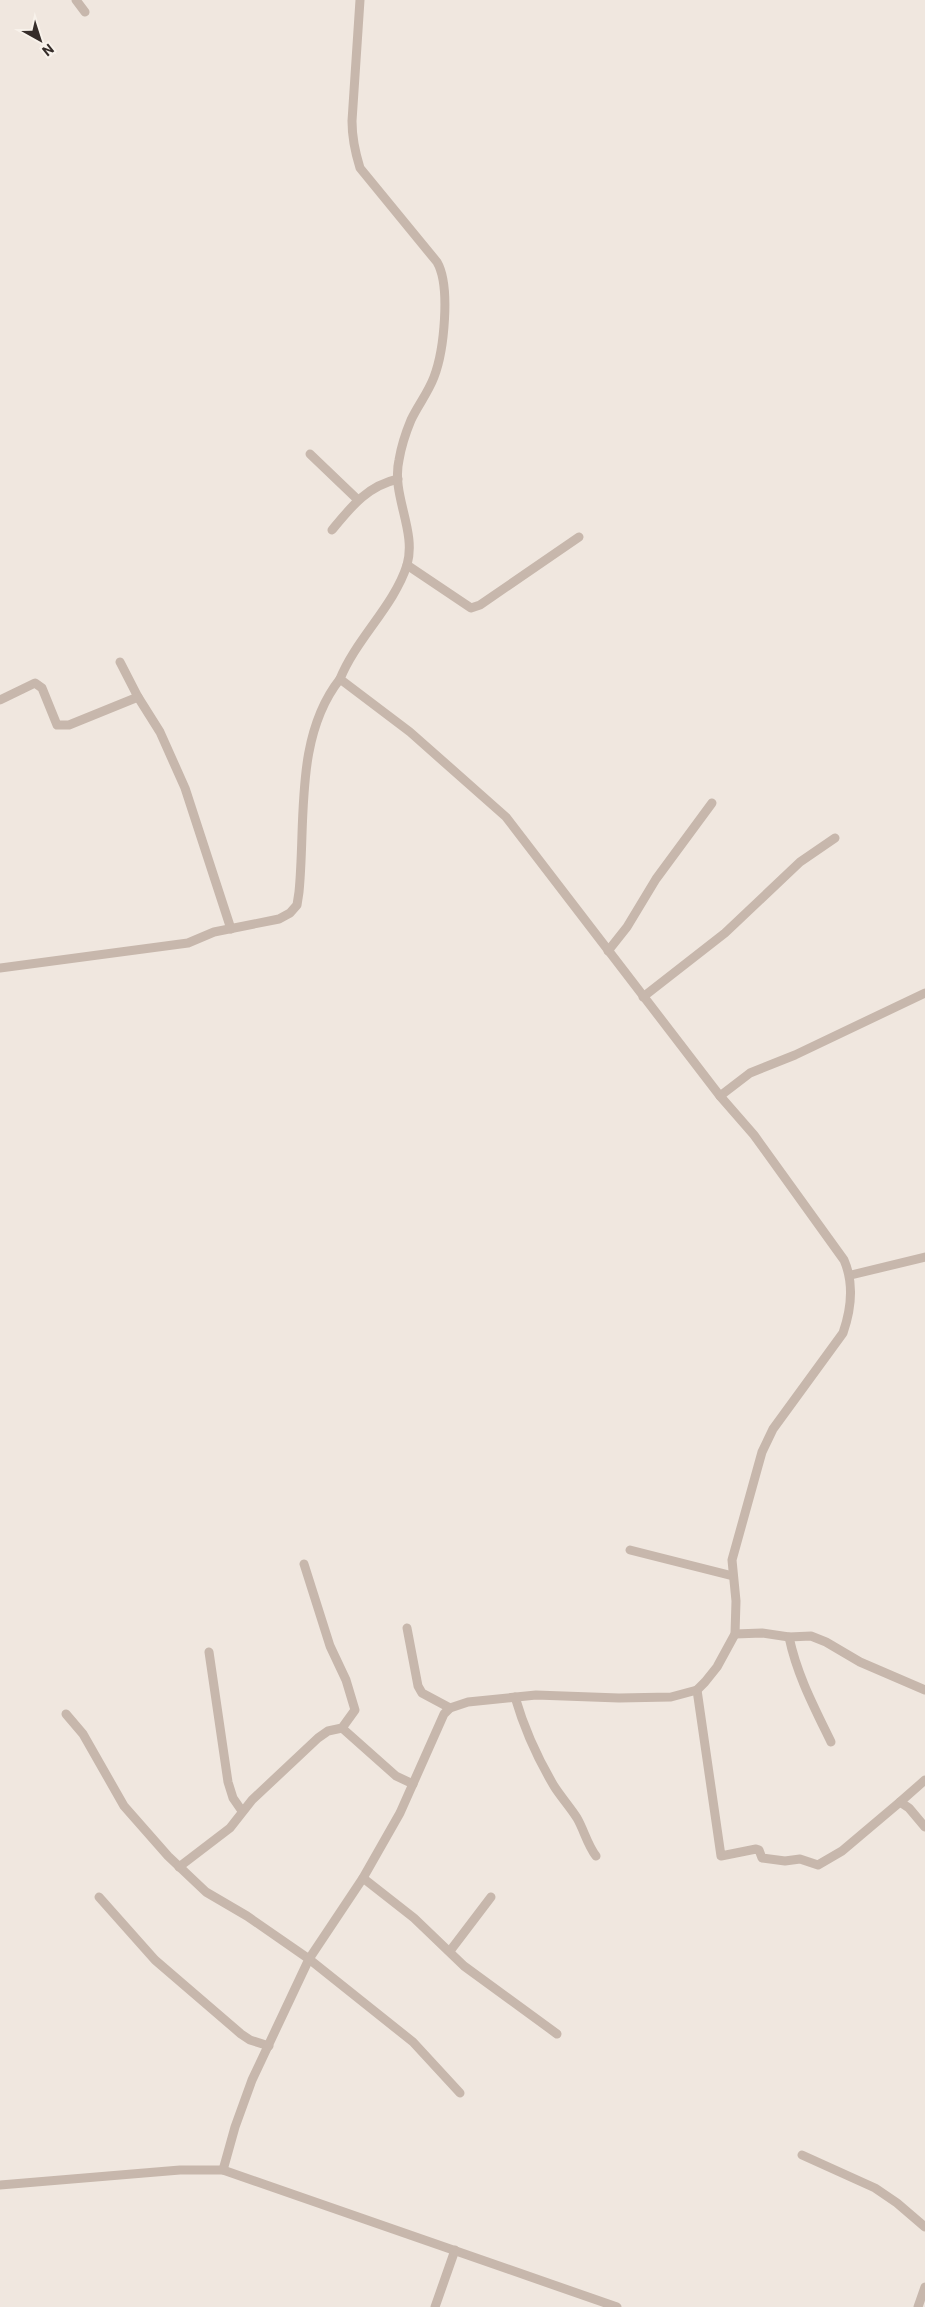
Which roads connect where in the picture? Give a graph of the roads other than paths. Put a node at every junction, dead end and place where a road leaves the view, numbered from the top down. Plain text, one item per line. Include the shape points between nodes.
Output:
1 (76, 0) edge
2 (360, 0) edge
3 (85, 12) dead end
4 (310, 454) dead end
5 (398, 479) junction
6 (357, 499) junction
7 (332, 530) dead end
8 (579, 537) dead end
9 (407, 565) junction
10 (120, 662) dead end
11 (340, 679) junction
12 (138, 697) junction
13 (0, 700) edge
14 (712, 804) dead end
15 (835, 838) dead end
16 (231, 929) junction
17 (608, 951) junction
18 (0, 968) edge
19 (925, 993) edge
20 (643, 996) junction
21 (720, 1096) junction
22 (925, 1257) edge
23 (851, 1275) junction
24 (630, 1550) dead end
25 (304, 1564) dead end
26 (733, 1576) junction
27 (407, 1628) dead end
28 (735, 1634) junction
29 (789, 1637) junction
30 (209, 1652) dead end
31 (697, 1690) junction
32 (925, 1690) edge
33 (515, 1697) junction
34 (450, 1708) junction
35 (66, 1714) dead end
36 (342, 1728) junction
37 (831, 1742) dead end
38 (925, 1780) edge
39 (413, 1784) junction
40 (900, 1802) junction
41 (242, 1812) junction
42 (925, 1827) edge
43 (596, 1856) dead end
44 (179, 1867) junction
45 (363, 1878) junction
46 (99, 1897) dead end
47 (491, 1897) dead end
48 (450, 1951) junction
49 (309, 1959) junction
50 (558, 2034) dead end
51 (268, 2046) junction
52 (460, 2093) dead end
53 (802, 2155) dead end
54 (222, 2170) junction
55 (0, 2186) edge
56 (925, 2227) edge
57 (455, 2250) junction
58 (925, 2287) edge
59 (435, 2307) edge
60 (617, 2307) edge
61 (918, 2307) edge

1 - 3 street
2 - 5 street via 352,121 355,154 360,168 443,273 444,326 435,375 412,420 398,461
4 - 6 street
5 - 6 street
5 - 9 street via 409,546
6 - 7 street
8 - 9 street via 471,608
9 - 11 street via 402,580 359,643
10 - 12 street
11 - 16 street via 321,707 308,757 297,904 279,919
11 - 17 street via 410,732 506,817
12 - 13 street via 69,725 57,725 42,688 35,683
12 - 16 street via 160,732 185,788
14 - 17 street
15 - 20 street via 800,862 725,933
16 - 18 street via 188,943
17 - 20 street
19 - 21 street via 750,1073
20 - 21 street
21 - 23 street via 754,1135 804,1203
22 - 23 street
23 - 26 street via 849,1315 843,1333 773,1429 762,1452 732,1560
24 - 26 street
25 - 36 street via 355,1710
26 - 28 street
27 - 34 street via 418,1686 422,1693
28 - 29 street
28 - 31 street via 717,1667
29 - 32 street via 811,1636 860,1662
29 - 37 street via 795,1663
30 - 41 street via 228,1782 232,1798
31 - 33 street via 671,1697
31 - 40 street via 721,1856 756,1849 762,1858 776,1861 800,1859 818,1865 842,1851
33 - 34 street via 468,1702
33 - 43 street via 536,1752 579,1821 587,1844
34 - 39 street via 439,1722
35 - 44 street via 83,1734 124,1806
36 - 39 street via 396,1776
36 - 41 street via 328,1731 318,1738
38 - 40 street
39 - 45 street
40 - 42 street
41 - 44 street via 230,1828
44 - 49 street via 206,1892
45 - 48 street
45 - 49 street
46 - 51 street via 155,1960 241,2034
47 - 48 street
48 - 50 street via 464,1966
49 - 51 street
49 - 52 street via 413,2042
51 - 54 street via 248,2089
53 - 56 street via 875,2188
54 - 55 street via 180,2170
54 - 57 street
57 - 59 street
57 - 60 street
58 - 61 street

